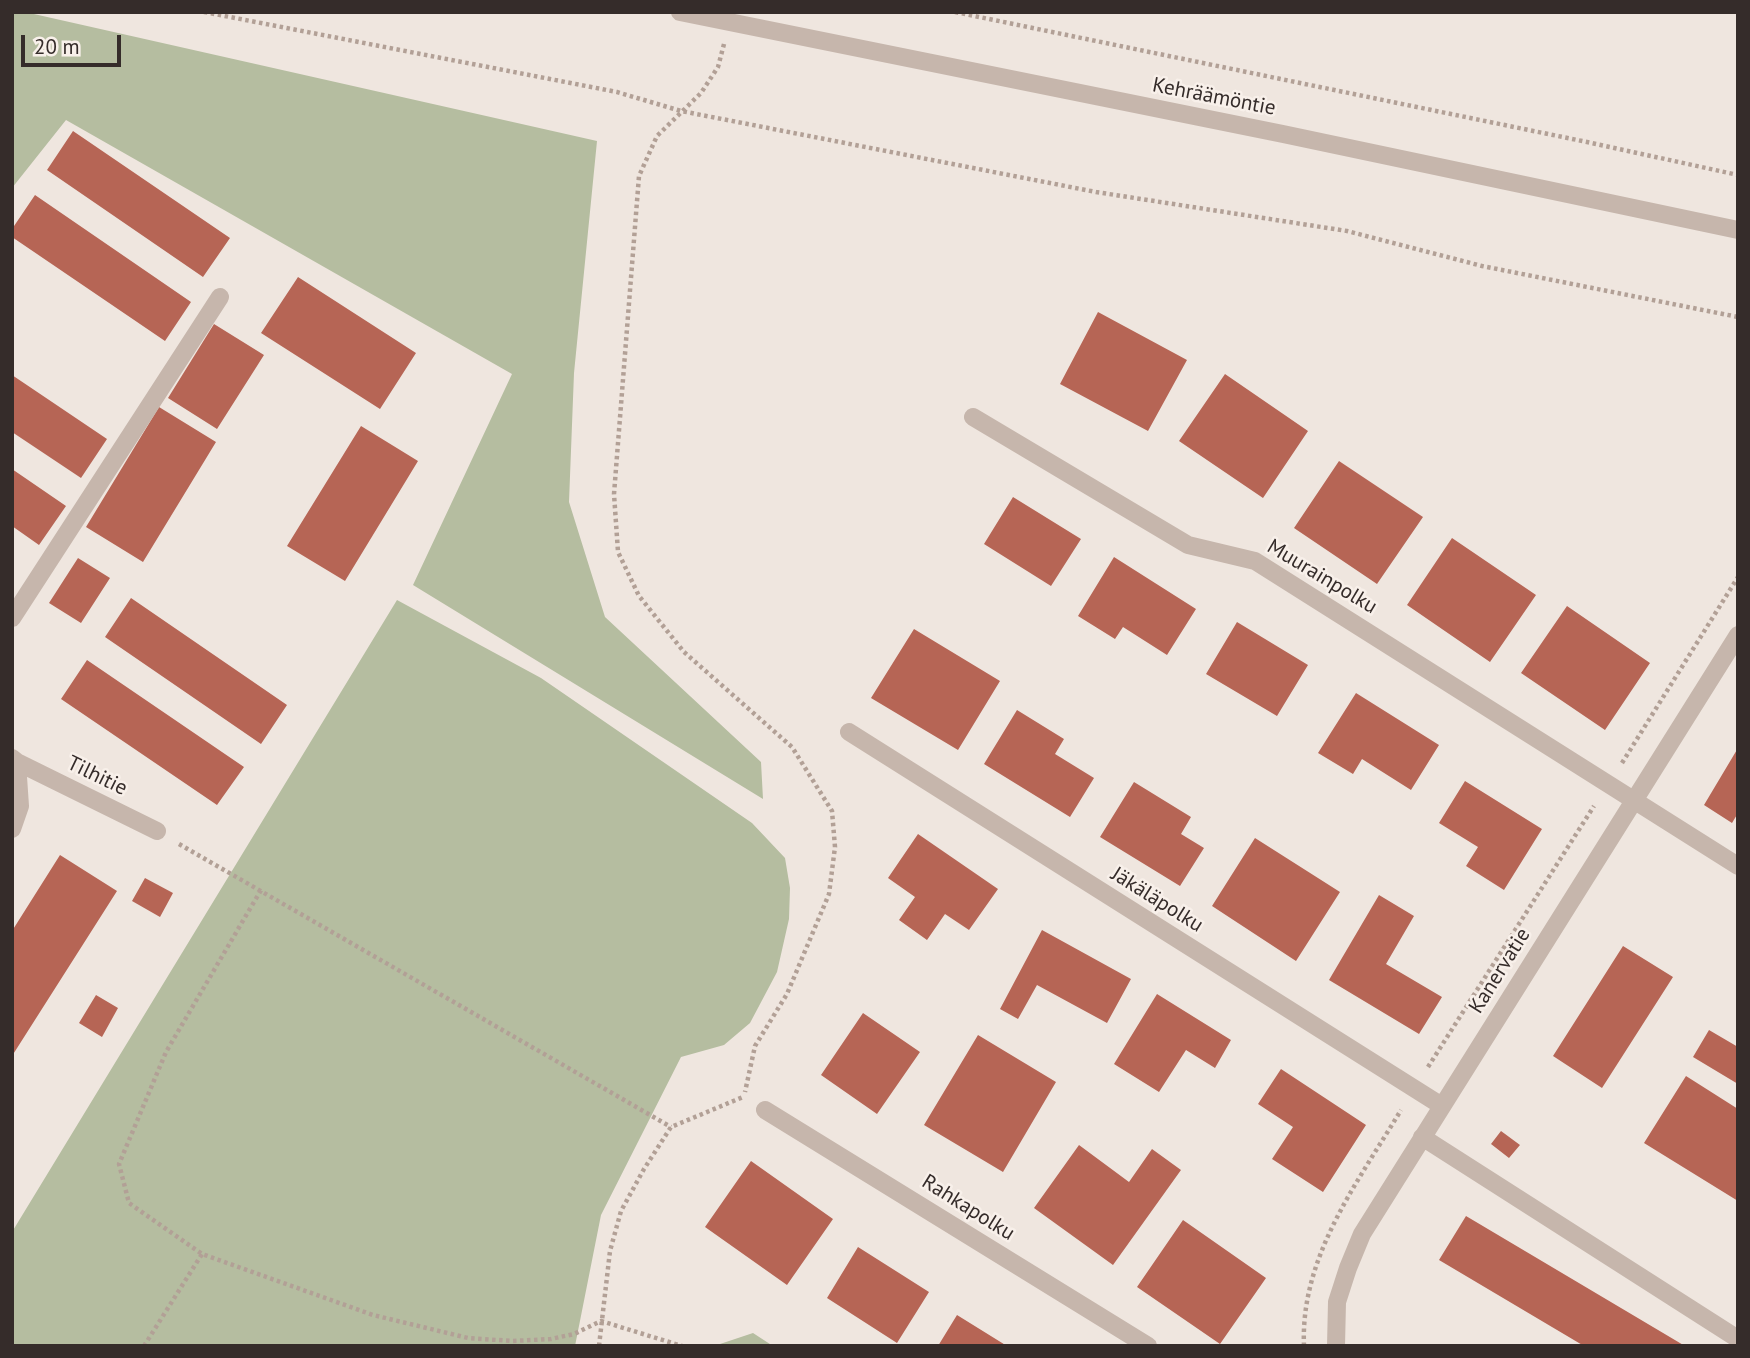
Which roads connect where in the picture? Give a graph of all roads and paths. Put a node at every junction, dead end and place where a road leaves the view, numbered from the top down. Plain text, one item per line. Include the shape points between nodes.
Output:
1 (204, 12) edge
2 (680, 12) edge
3 (955, 12) edge
4 (730, 23) junction
5 (681, 111) junction
6 (1738, 175) edge
7 (1738, 230) edge
8 (220, 298) dead end
9 (1738, 317) edge
10 (973, 417) dead end
11 (1738, 577) edge
12 (12, 618) edge
13 (1738, 635) edge
14 (849, 732) dead end
15 (15, 760) edge
16 (1609, 784) junction
17 (1636, 801) junction
18 (12, 829) edge
19 (157, 831) joint
20 (1738, 866) edge
21 (261, 890) junction
22 (1414, 1089) junction
23 (744, 1097) junction
24 (1441, 1106) junction
25 (765, 1110) joint
26 (671, 1127) junction
27 (1422, 1137) junction
28 (201, 1254) junction
29 (601, 1321) junction
30 (1738, 1339) edge
31 (144, 1346) edge
32 (599, 1346) edge
33 (682, 1346) edge
34 (1148, 1346) edge
35 (1304, 1346) edge
36 (1336, 1346) edge

1 - 5 path via 617,92
2 - 4 street, Kehräämöntie
3 - 6 path
4 - 5 path via 718,67 701,93
4 - 7 street, Kehräämöntie
5 - 9 path via 1096,192 1347,231 1482,265
5 - 23 path via 657,136 639,176 614,494 618,552 639,596 684,652 792,747 832,811 835,847 829,894 787,994 755,1046
8 - 12 street
10 - 16 street, Muurainpolku via 1188,545 1255,561
11 - 16 path
13 - 17 street, Kanervatie
14 - 22 street, Jäkäläpolku
15 - 18 street, Tilhitie via 20,806
15 - 19 street, Tilhitie
16 - 17 street, Muurainpolku
16 - 22 path
17 - 20 street, Muurainpolku
17 - 24 street, Kanervatie
19 - 21 path
21 - 26 path
21 - 28 path via 166,1052 119,1164 129,1203
22 - 24 street, Jäkäläpolku
22 - 35 path via 1335,1220 1311,1280
23 - 25 path
23 - 26 path
24 - 27 street, Kanervatie
25 - 34 street, Rahkapolku
26 - 29 path via 621,1211 610,1251
27 - 30 street
27 - 36 street, Kanervatie via 1362,1234 1348,1268 1337,1302
28 - 29 path via 373,1315 468,1338 551,1339
28 - 31 path
29 - 32 path
29 - 33 path

